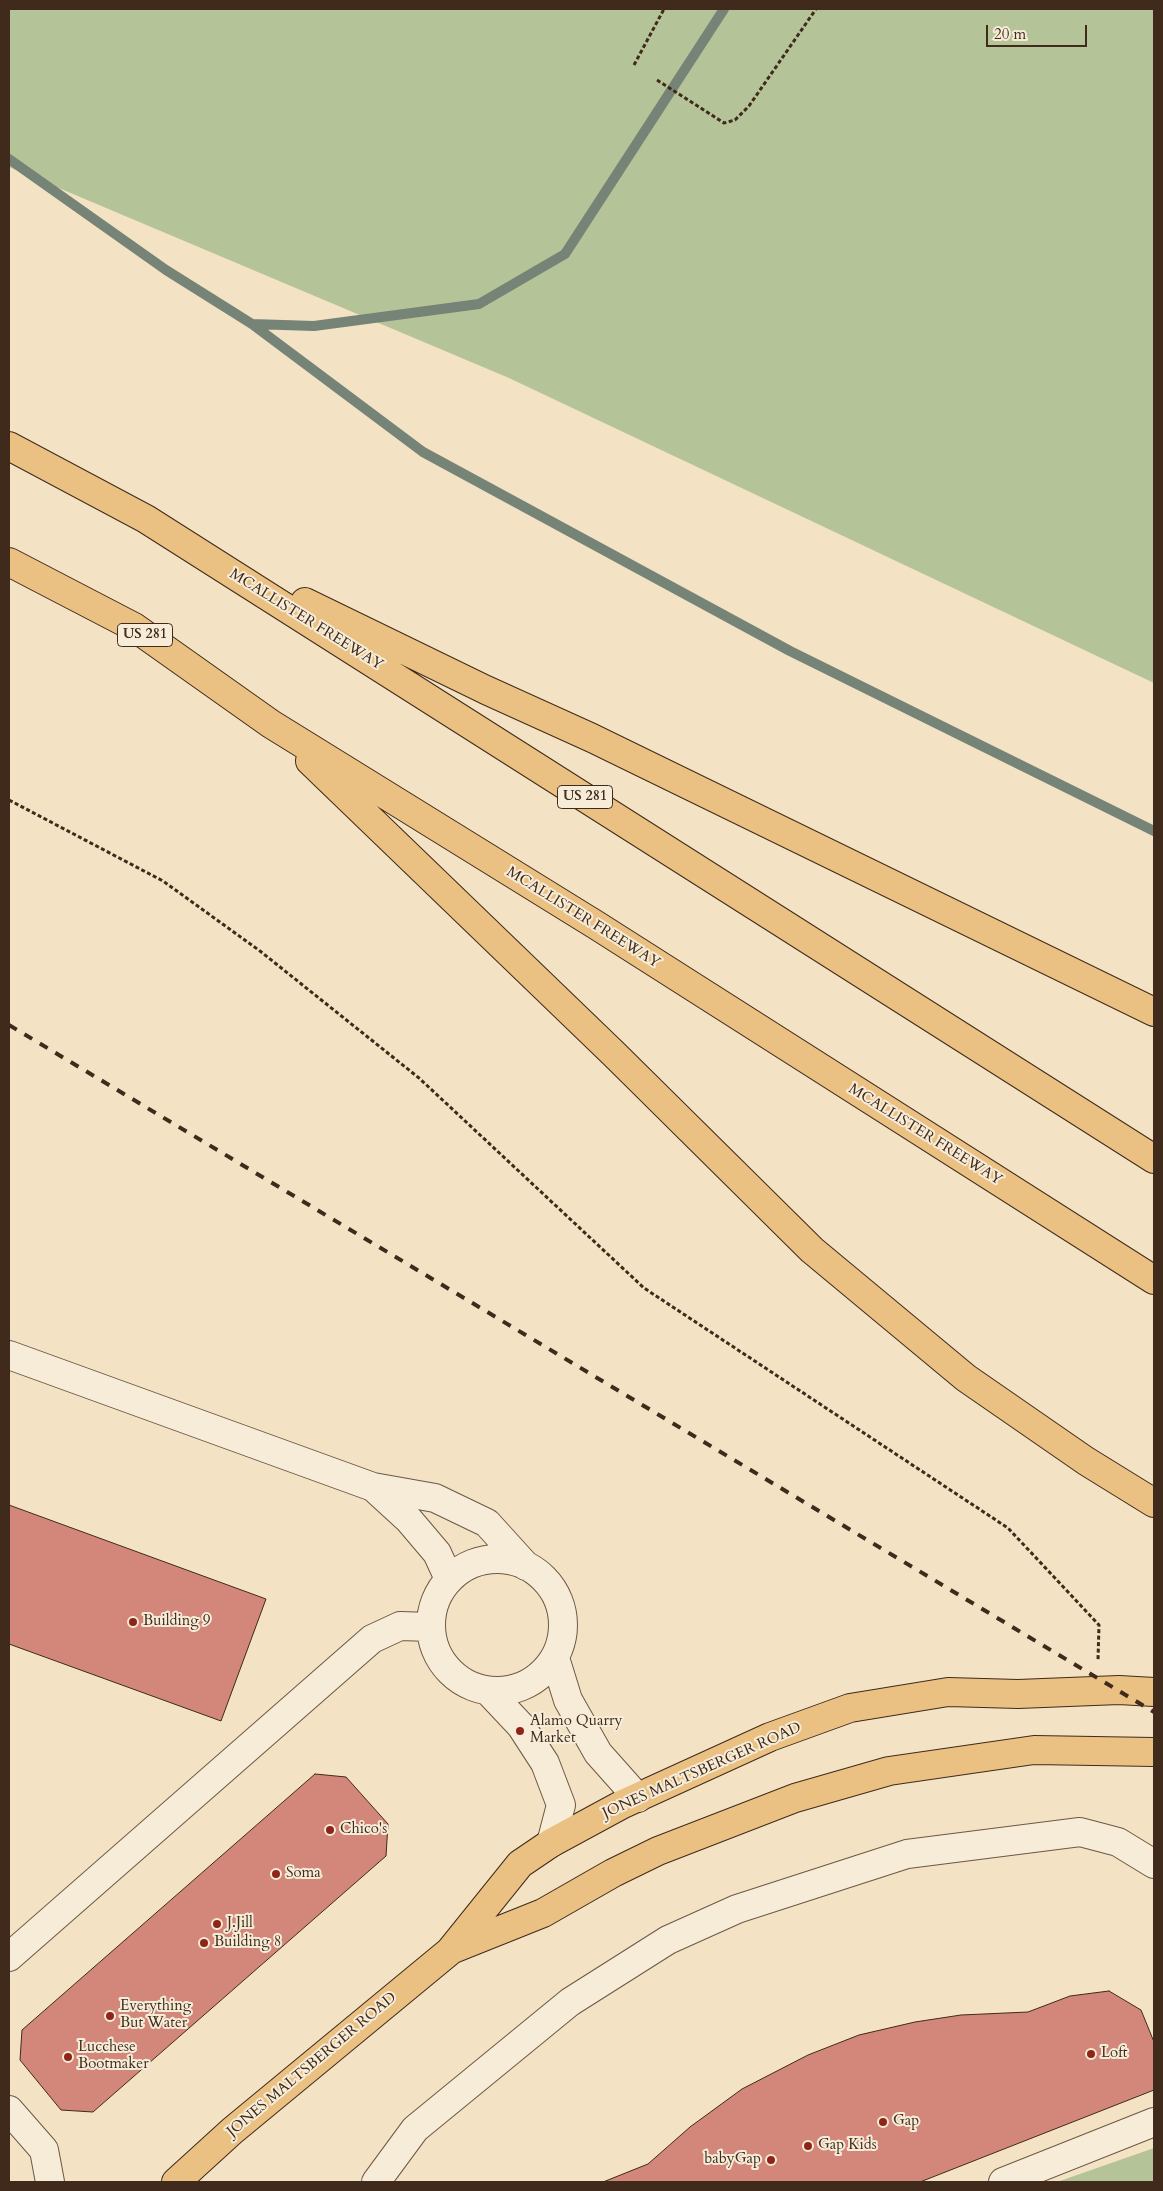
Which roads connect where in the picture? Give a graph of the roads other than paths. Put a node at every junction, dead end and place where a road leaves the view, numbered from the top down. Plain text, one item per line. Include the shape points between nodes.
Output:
1 (9, 446) edge
2 (184, 542) junction
3 (9, 562) edge
4 (272, 724) junction
5 (1154, 1012) edge
6 (1154, 1160) edge
7 (1154, 1280) edge
8 (9, 1355) edge
9 (373, 1487) junction
10 (1154, 1503) edge
11 (526, 1566) junction
12 (450, 1579) junction
13 (431, 1626) junction
14 (555, 1658) junction
15 (489, 1692) junction
16 (1154, 1692) edge
17 (1154, 1752) edge
18 (638, 1798) junction
19 (552, 1843) junction
20 (1154, 1864) edge
21 (450, 1951) junction
22 (9, 1957) edge
23 (9, 2110) edge
24 (1154, 2122) edge
25 (50, 2182) edge
26 (176, 2182) edge
27 (376, 2182) edge
28 (1003, 2182) edge

1 - 2 main road, MCALLISTER FREEWAY / US 281 via 146,518
2 - 5 main road
2 - 6 main road, MCALLISTER FREEWAY / US 281
3 - 4 main road, MCALLISTER FREEWAY / US 281 via 134,627
4 - 7 main road, MCALLISTER FREEWAY / US 281 via 604,930
4 - 10 main road via 812,1250 966,1378 1086,1461
8 - 9 lane
9 - 11 lane via 435,1498 486,1523
9 - 12 lane via 437,1553
11 - 12 lane via 494,1559 462,1569
11 - 14 lane via 547,1582 560,1605 563,1632
12 - 13 lane via 437,1596
13 - 15 lane via 439,1657 451,1674 468,1686
13 - 22 lane via 400,1626 372,1639
14 - 15 lane via 538,1677 515,1690
14 - 18 lane via 568,1700 598,1753
15 - 19 lane via 520,1726 545,1763 561,1805
16 - 18 main road, JONES MALTSBERGER ROAD via 948,1692 850,1708 770,1738
17 - 21 main road, JONES MALTSBERGER ROAD via 1034,1750 889,1771 795,1798 658,1851 542,1913
18 - 19 main road, JONES MALTSBERGER ROAD
19 - 21 main road, JONES MALTSBERGER ROAD via 520,1864
20 - 27 lane via 1118,1842 1080,1832 907,1854 737,1910 668,1940 570,2002 415,2129
21 - 26 main road, JONES MALTSBERGER ROAD via 232,2131
23 - 25 lane via 44,2150
24 - 28 lane

